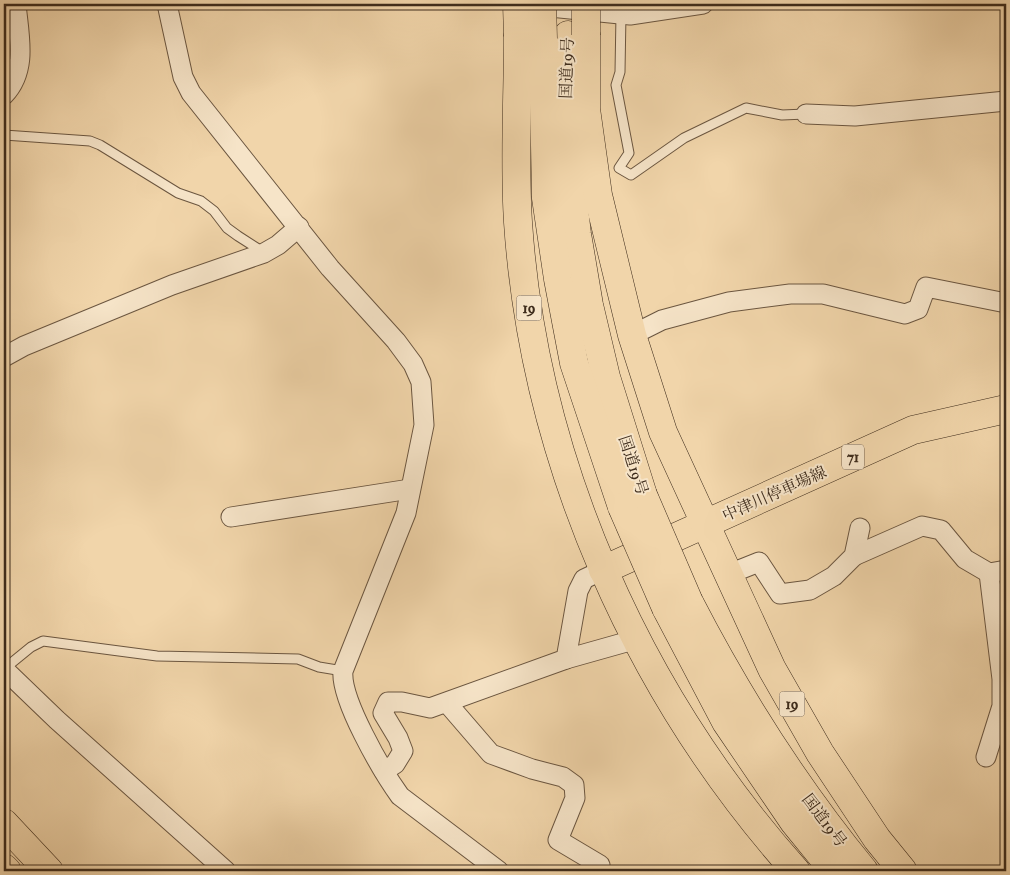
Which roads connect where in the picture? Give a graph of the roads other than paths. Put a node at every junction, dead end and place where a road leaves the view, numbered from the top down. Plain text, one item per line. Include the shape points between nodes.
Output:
1 (16, 4) edge
2 (167, 4) edge
3 (517, 4) edge
4 (542, 4) edge
5 (567, 4) edge
6 (586, 4) edge
7 (703, 4) edge
8 (622, 14) junction
9 (554, 36) junction
10 (4, 96) edge
11 (1006, 101) edge
12 (806, 114) joint
13 (4, 135) edge
14 (299, 227) junction
15 (264, 253) junction
16 (1006, 303) edge
17 (632, 335) junction
18 (4, 357) edge
19 (1006, 409) edge
20 (410, 489) junction
21 (231, 517) dead end
22 (706, 523) junction
23 (860, 528) dead end
24 (854, 556) junction
25 (602, 570) junction
26 (998, 572) edge
27 (729, 574) junction
28 (677, 605) junction
29 (637, 639) junction
30 (566, 659) junction
31 (4, 669) edge
32 (343, 671) junction
33 (447, 703) junction
34 (986, 757) dead end
35 (384, 772) junction
36 (4, 823) edge
37 (600, 865) dead end
38 (4, 868) edge
39 (7, 871) edge
40 (50, 871) edge
41 (226, 871) edge
42 (500, 871) edge
43 (796, 871) edge
44 (834, 871) edge
45 (864, 871) edge
46 (903, 871) edge

1 - 10 street via 20,65
2 - 14 street via 183,77 191,93
3 - 8 street
3 - 9 main road, 19, bridge
4 - 9 main road, 国道19号 / 19, bridge
5 - 9 main road, 国道19号 / 19
6 - 9 main road, 19, bridge
7 - 8 street
8 - 12 lane via 620,72 616,85 629,154 619,168 632,175 684,138 746,108 782,116
9 - 17 main road, 19 via 586,110 598,195
9 - 25 main road, 19 via 518,222 536,356 572,490
9 - 28 main road, 国道19号 / 19, bridge via 546,198 574,363
11 - 12 street via 856,116
13 - 15 lane via 100,145 178,193 201,202 233,232
14 - 15 street
14 - 20 street via 330,268 396,341 413,364 421,382 424,425
15 - 18 street via 172,285
16 - 17 street via 926,288 918,309 905,314 823,294 790,294 729,302 662,320
17 - 22 main road, 19 via 663,432
19 - 22 main road, 中津川停車場線 / 71 via 913,430
20 - 21 street
20 - 32 street via 406,513
22 - 25 main road, 中津川停車場線 / 71
22 - 27 main road, 19
23 - 24 street
24 - 26 street via 922,526 942,530 965,559
24 - 27 street via 834,576 810,590 780,594 759,562
25 - 29 main road, 19
25 - 30 street via 584,579 578,591
26 - 34 street via 1002,706
27 - 46 main road, 19 via 772,669 820,753
28 - 44 main road, 国道19号 / 19 via 726,722 794,822
28 - 45 main road, 国道19号 / 19 via 803,793
29 - 30 street
29 - 43 main road, 19 via 678,711 728,787
30 - 33 street
31 - 32 lane via 43,641 157,656 298,659
31 - 41 street
32 - 35 street via 345,695
33 - 35 street via 430,708 388,702 384,713 403,752
33 - 37 street via 491,754 562,777 574,785 575,798 558,840
35 - 42 street via 400,796
36 - 40 main road
38 - 39 main road

